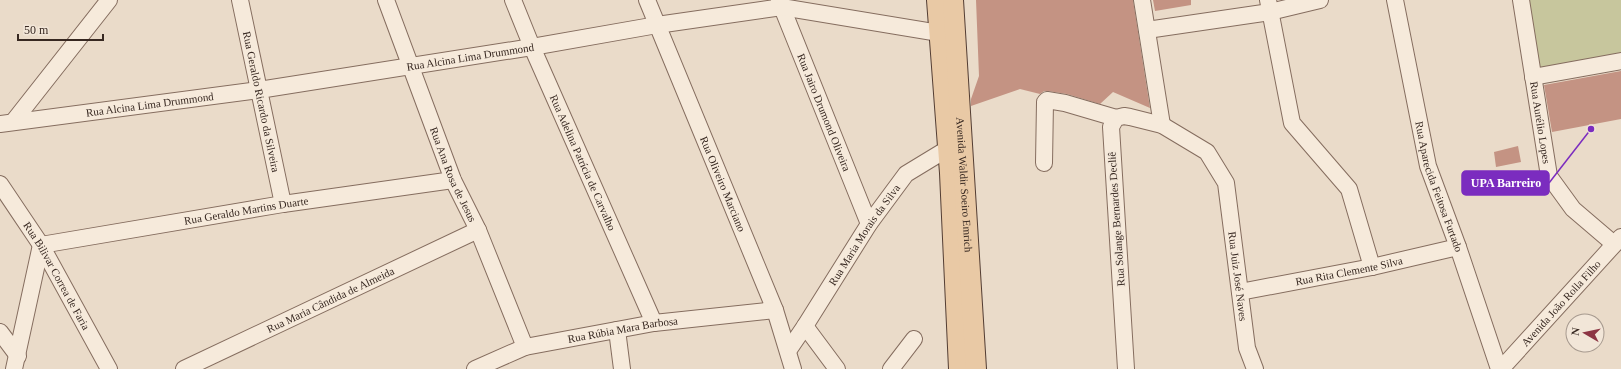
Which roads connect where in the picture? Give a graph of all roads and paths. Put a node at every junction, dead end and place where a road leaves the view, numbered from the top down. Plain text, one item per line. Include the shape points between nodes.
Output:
1 (109, 0) edge
2 (240, 0) edge
3 (386, 0) edge
4 (514, 0) edge
5 (647, 0) edge
6 (937, 0) edge
7 (953, 0) edge
8 (1142, 0) edge
9 (1320, 0) edge
10 (1395, 0) edge
11 (1521, 0) edge
12 (780, 4) edge
13 (1269, 6) edge
14 (657, 25) junction
15 (1147, 30) junction
16 (939, 33) junction
17 (532, 47) junction
18 (1621, 61) edge
19 (411, 66) junction
20 (1533, 77) junction
21 (259, 90) junction
22 (1116, 118) junction
23 (7, 123) edge
24 (1162, 125) junction
25 (955, 144) junction
26 (1044, 163) dead end
27 (453, 180) junction
28 (0, 184) edge
29 (283, 204) junction
30 (869, 224) junction
31 (478, 230) junction
32 (1618, 241) edge
33 (41, 244) junction
34 (1458, 247) junction
35 (1372, 267) junction
36 (1240, 292) junction
37 (775, 310) junction
38 (654, 323) junction
39 (805, 326) junction
40 (617, 330) junction
41 (0, 332) edge
42 (914, 338) dead end
43 (525, 347) junction
44 (788, 351) junction
45 (16, 362) edge
46 (109, 369) edge
47 (184, 369) edge
48 (475, 369) edge
49 (622, 369) edge
50 (793, 369) edge
51 (837, 369) edge
52 (891, 369) edge
53 (959, 369) edge
54 (976, 369) edge
55 (1126, 369) edge
56 (1255, 369) edge
57 (1500, 369) edge

1 - 23 street
2 - 21 street, Rua Geraldo Ricardo da Silveira
3 - 19 street, Rua Ana Rosa de Jesus
4 - 17 street, Rua Adelina Patrícia de Carvalho
5 - 14 street, Rua Oliveiro Marciano
6 - 16 main road, Avenida Waldir Soeiro Emrich
7 - 25 main road, Avenida Waldir Soeiro Emrich
8 - 15 street
9 - 13 street
10 - 34 street, Rua Aparecida Feitosa Furtado via 1428,166
11 - 20 street, Rua Aurélio Lopes
12 - 14 street, Rua Alcina Lima Drummond
12 - 16 street, Rua Alcina Lima Drummond
12 - 30 street, Rua Jairo Drumond Oliveira
13 - 15 street
13 - 35 street via 1292,123 1349,189
14 - 17 street, Rua Alcina Lima Drummond
14 - 37 street, Rua Oliveiro Marciano
15 - 24 street
16 - 25 main road, Avenida Waldir Soeiro Emrich
17 - 19 street, Rua Alcina Lima Drummond
17 - 38 street, Rua Adelina Patrícia de Carvalho
18 - 20 street
19 - 21 street, Rua Alcina Lima Drummond
19 - 27 street, Rua Ana Rosa de Jesus
20 - 32 street, Rua Aurélio Lopes via 1549,176 1573,209
21 - 23 street, Rua Alcina Lima Drummond
21 - 29 street, Rua Geraldo Ricardo da Silveira
22 - 24 street via 1130,116
22 - 26 street via 1047,100
22 - 55 street, Rua Solange Bernardes Decliê via 1111,127 1111,140
24 - 36 street, Rua Juiz José Naves via 1207,152 1226,183
25 - 30 street, Rua Maria Morais da Silva via 906,174
25 - 53 main road, Avenida Waldir Soeiro Emrich
25 - 54 main road, Avenida Waldir Soeiro Emrich
27 - 29 street, Rua Geraldo Martins Duarte
27 - 31 street, Rua Ana Rosa de Jesus
28 - 33 street, Rua Bilivar Correa de Faria
29 - 33 street, Rua Geraldo Martins Duarte
30 - 39 street, Rua Maria Morais da Silva
31 - 43 street, Rua Ana Rosa de Jesus
31 - 47 street, Rua Maria Cândida de Almeida
32 - 57 street, Avenida João Rolla Filho
33 - 45 street
33 - 46 street, Rua Bilivar Correa de Faria
34 - 35 street, Rua Rita Clemente Silva
34 - 57 street, Rua Aparecida Feitosa Furtado
35 - 36 street, Rua Rita Clemente Silva
36 - 56 street, Rua Juiz José Naves via 1247,348
37 - 38 street, Rua Rúbia Mara Barbosa
37 - 44 street, Rua Oliveiro Marciano
38 - 40 street, Rua Rúbia Mara Barbosa
39 - 44 street, Rua Maria Morais da Silva
39 - 51 street
40 - 43 street, Rua Rúbia Mara Barbosa
40 - 49 street
41 - 45 street
42 - 52 street
43 - 48 street, Rua Rúbia Mara Barbosa
44 - 50 street, Rua Oliveiro Marciano

